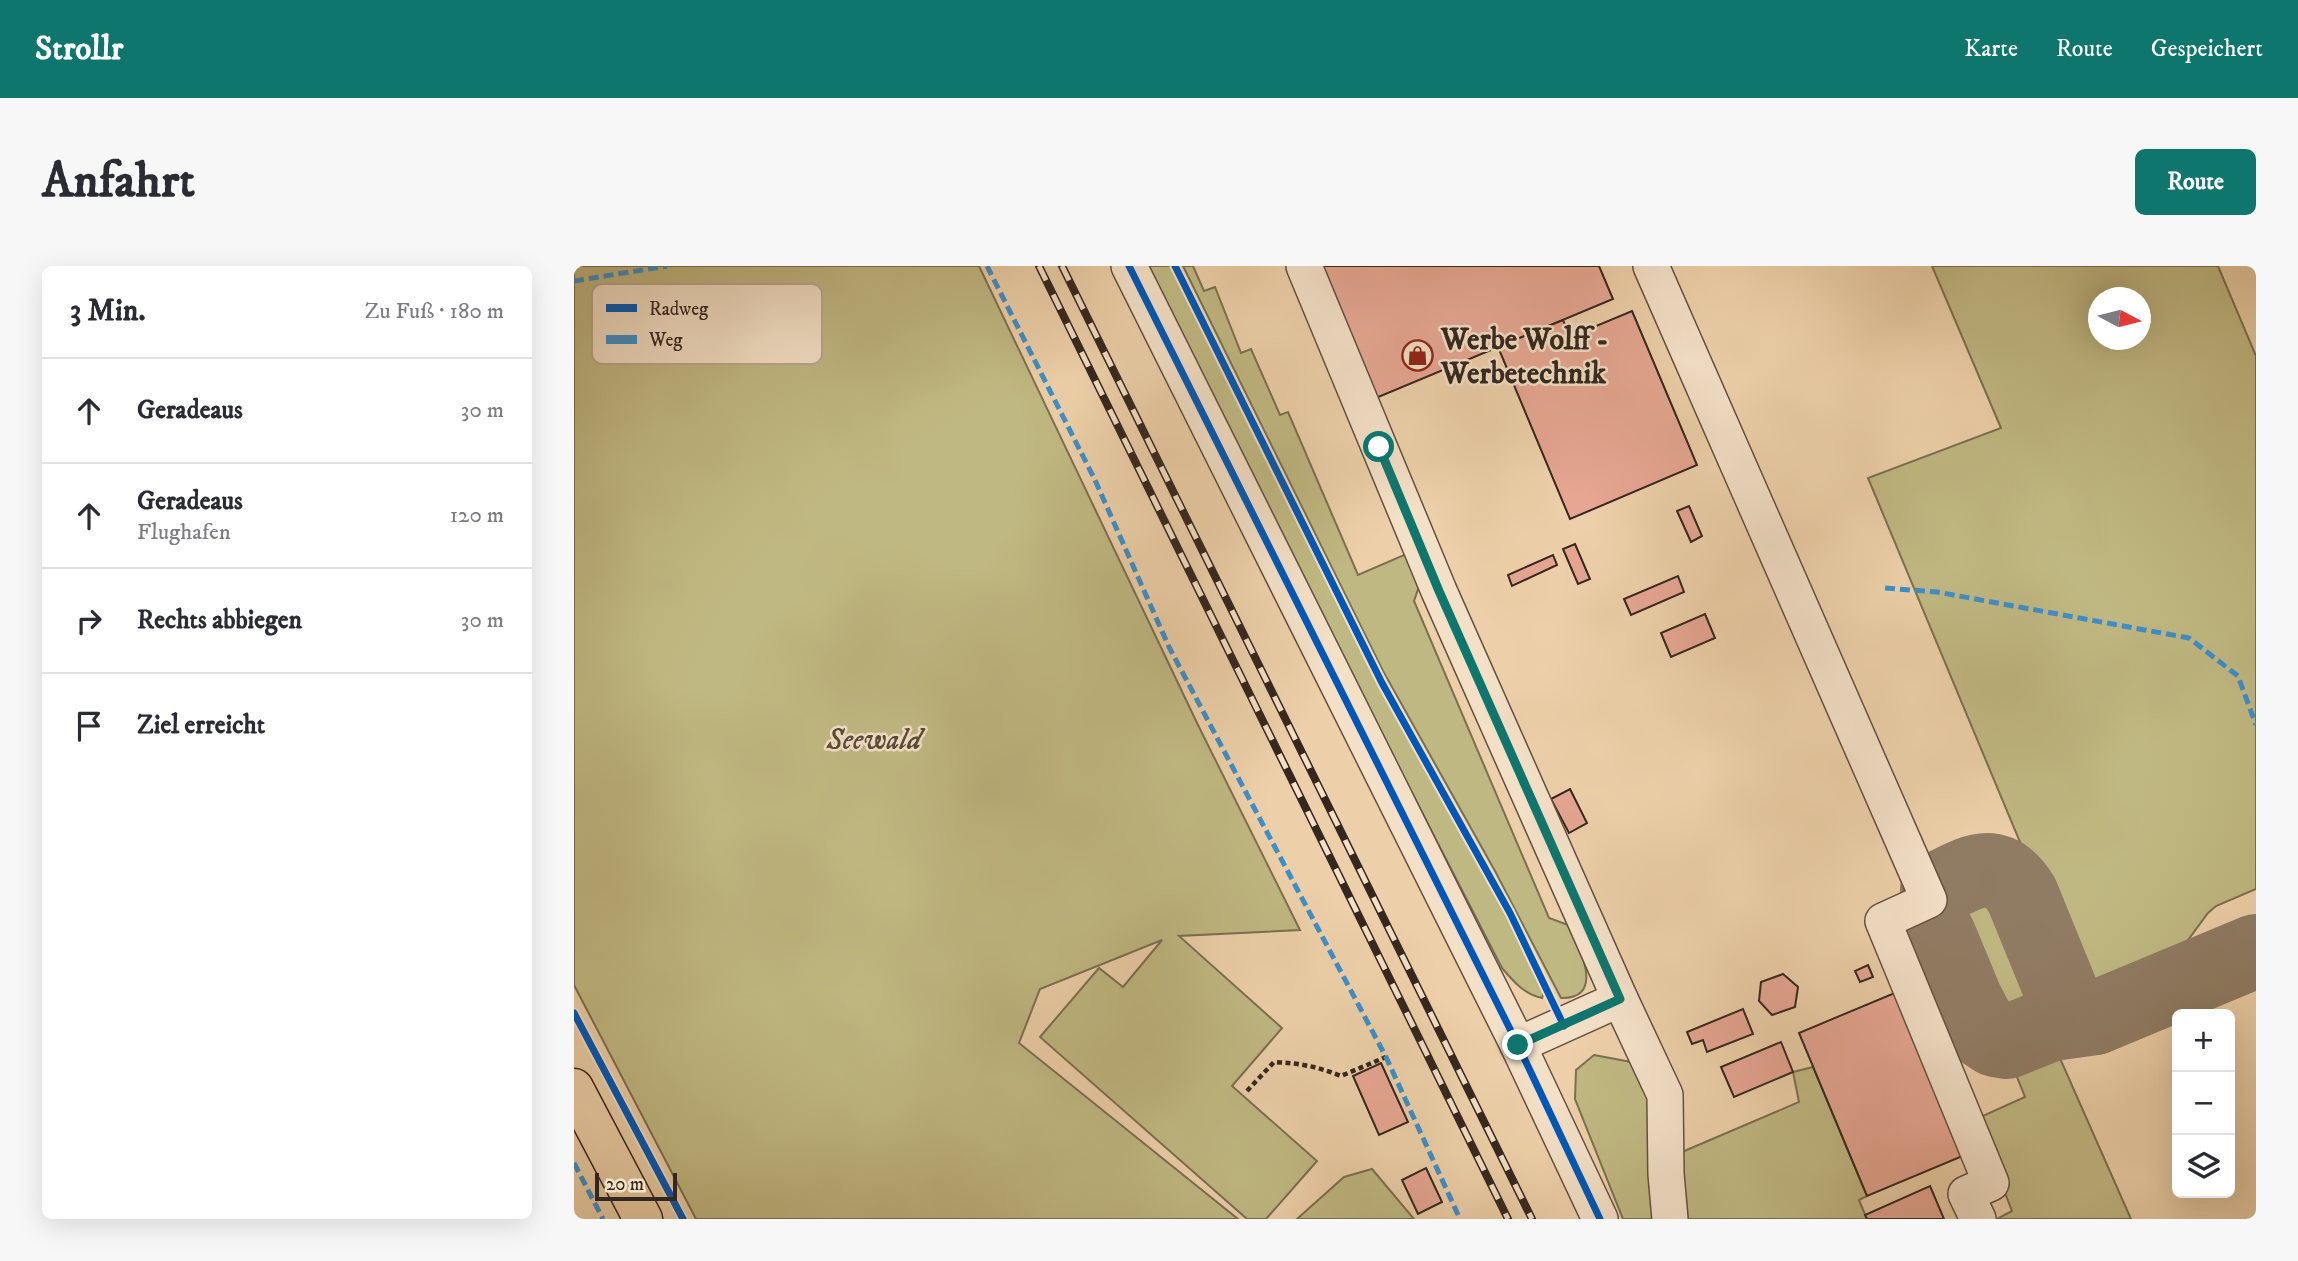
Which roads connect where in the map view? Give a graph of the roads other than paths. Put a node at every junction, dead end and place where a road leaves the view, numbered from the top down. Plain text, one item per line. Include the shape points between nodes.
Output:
1 (1129, 266) edge
2 (1304, 266) edge
3 (1651, 266) edge
4 (1620, 999) junction
5 (1518, 1045) junction
6 (574, 1088) edge
7 (643, 1219) edge
8 (1600, 1219) edge
9 (1670, 1219) edge
10 (1978, 1219) edge

1 - 5 street
2 - 4 street via 1421,548
3 - 10 street via 1929,900 1883,921 1991,1183 1966,1194
4 - 5 street
4 - 9 street via 1665,1095
5 - 8 street
6 - 7 main road

